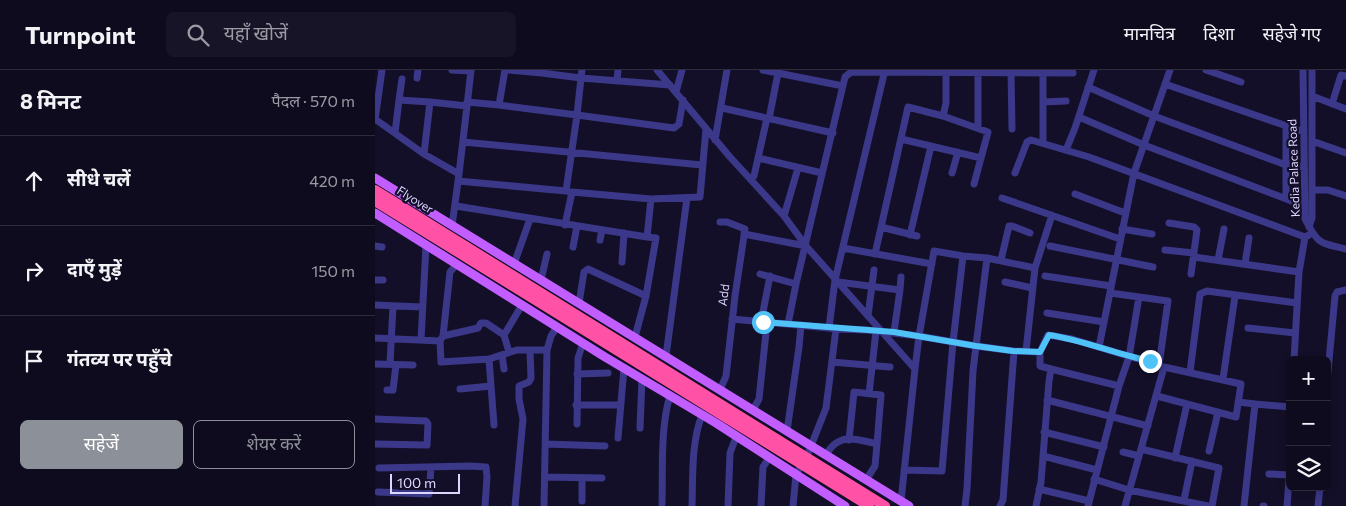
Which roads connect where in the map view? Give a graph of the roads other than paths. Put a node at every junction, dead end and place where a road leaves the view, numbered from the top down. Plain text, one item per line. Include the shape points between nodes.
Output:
1 (382, 70) edge
2 (418, 70) edge
3 (452, 70) edge
4 (505, 70) edge
5 (509, 70) edge
6 (618, 70) edge
7 (657, 70) edge
8 (681, 70) edge
9 (727, 70) edge
10 (763, 70) edge
11 (1094, 70) edge
12 (1170, 70) edge
13 (1206, 70) edge
14 (1303, 70) edge
15 (1312, 70) edge
16 (471, 71) edge
17 (885, 71) edge
18 (962, 71) edge
19 (543, 72) edge
20 (1011, 72) edge
21 (778, 73) junction
22 (946, 73) junction
23 (978, 73) junction
24 (1043, 73) junction
25 (1073, 73) dead end
26 (581, 74) edge
27 (1346, 76) edge
28 (417, 78) dead end
29 (402, 79) dead end
30 (617, 81) junction
31 (1241, 82) dead end
32 (1165, 84) junction
33 (670, 85) junction
34 (843, 86) junction
35 (1088, 87) junction
36 (676, 92) junction
37 (1312, 96) junction
38 (399, 100) junction
39 (683, 100) junction
40 (1066, 101) dead end
41 (430, 102) junction
42 (1043, 102) junction
43 (467, 104) junction
44 (1332, 104) junction
45 (499, 106) junction
46 (721, 108) junction
47 (1346, 108) edge
48 (577, 115) junction
49 (943, 116) junction
50 (1154, 116) junction
51 (1079, 117) junction
52 (768, 118) junction
53 (375, 120) edge
54 (1286, 126) junction
55 (978, 128) junction
56 (706, 129) junction
57 (1012, 129) dead end
58 (1304, 132) junction
59 (395, 133) junction
60 (833, 133) junction
61 (901, 139) junction
62 (715, 140) junction
63 (1312, 141) junction
64 (463, 142) junction
65 (1043, 143) junction
66 (1144, 145) junction
67 (931, 146) junction
68 (1066, 150) junction
69 (958, 152) junction
70 (1346, 152) edge
71 (572, 153) junction
72 (424, 154) junction
73 (758, 158) junction
74 (981, 158) junction
75 (702, 165) junction
76 (1286, 165) junction
77 (1304, 167) junction
78 (798, 168) junction
79 (822, 173) junction
80 (953, 173) dead end
81 (1015, 173) dead end
82 (1134, 174) junction
83 (375, 178) edge
84 (459, 178) junction
85 (751, 179) junction
86 (975, 184) dead end
87 (375, 190) edge
88 (1313, 190) junction
89 (569, 192) junction
90 (1075, 194) dead end
91 (1346, 196) edge
92 (687, 198) junction
93 (1002, 198) dead end
94 (1286, 198) junction
95 (651, 199) junction
96 (375, 201) edge
97 (1305, 203) junction
98 (456, 206) junction
99 (375, 213) edge
100 (1125, 213) junction
101 (1052, 215) junction
102 (784, 216) junction
103 (530, 218) junction
104 (720, 222) dead end
105 (1169, 223) dead end
106 (565, 225) junction
107 (452, 226) junction
108 (577, 226) junction
109 (881, 227) junction
110 (1224, 228) dead end
111 (602, 230) junction
112 (1122, 230) junction
113 (1309, 232) junction
114 (624, 233) junction
115 (1030, 233) dead end
116 (744, 234) junction
117 (1152, 234) dead end
118 (439, 236) junction
119 (647, 236) junction
120 (1249, 238) dead end
121 (1120, 239) junction
122 (600, 240) dead end
123 (425, 245) junction
124 (806, 246) junction
125 (1050, 246) dead end
126 (573, 247) dead end
127 (843, 248) junction
128 (1346, 248) edge
129 (1165, 250) dead end
130 (547, 254) dead end
131 (875, 254) junction
132 (1194, 255) junction
133 (963, 256) junction
134 (987, 258) junction
135 (1001, 260) junction
136 (1116, 260) junction
137 (1218, 260) junction
138 (622, 262) dead end
139 (457, 264) junction
140 (514, 264) junction
141 (932, 264) junction
142 (1245, 264) junction
143 (1153, 267) dead end
144 (1035, 268) junction
145 (874, 270) dead end
146 (1299, 272) junction
147 (760, 274) dead end
148 (1191, 274) dead end
149 (769, 276) junction
150 (1045, 276) dead end
151 (901, 277) dead end
152 (375, 280) edge
153 (383, 280) dead end
154 (541, 280) junction
155 (837, 281) junction
156 (1005, 282) dead end
157 (796, 284) junction
158 (871, 287) junction
159 (1032, 288) junction
160 (1110, 289) junction
161 (900, 290) junction
162 (1346, 290) edge
163 (646, 296) junction
164 (1235, 296) junction
165 (1139, 297) junction
166 (579, 303) junction
167 (1297, 303) junction
168 (375, 305) edge
169 (522, 305) junction
170 (393, 306) junction
171 (422, 307) junction
172 (1047, 313) dead end
173 (868, 316) junction
174 (733, 319) junction
175 (764, 322) junction
176 (1104, 322) junction
177 (788, 324) junction
178 (801, 325) junction
179 (557, 327) junction
180 (833, 328) junction
181 (1248, 328) dead end
182 (879, 331) junction
183 (894, 332) junction
184 (1295, 333) junction
185 (504, 335) junction
186 (919, 336) junction
187 (635, 337) junction
188 (375, 338) edge
189 (442, 338) junction
190 (391, 339) junction
191 (421, 340) junction
192 (953, 342) junction
193 (583, 343) junction
194 (976, 346) junction
195 (1099, 347) junction
196 (530, 350) junction
197 (547, 350) junction
198 (1013, 351) junction
199 (1026, 351) junction
200 (1040, 352) junction
201 (506, 354) junction
202 (666, 356) junction
203 (1294, 356) edge
204 (1329, 356) edge
205 (1129, 357) junction
206 (489, 359) junction
207 (832, 362) junction
208 (375, 364) edge
209 (393, 364) junction
210 (413, 365) dead end
211 (871, 366) junction
212 (1161, 366) junction
213 (624, 368) junction
214 (890, 368) dead end
215 (1051, 368) junction
216 (504, 369) dead end
217 (915, 369) junction
218 (1190, 372) junction
219 (607, 373) dead end
220 (577, 374) junction
221 (642, 379) junction
222 (1223, 379) junction
223 (491, 386) junction
224 (1119, 386) junction
225 (459, 389) dead end
226 (387, 390) dead end
227 (720, 390) junction
228 (869, 394) junction
229 (670, 395) junction
230 (1157, 396) junction
231 (1047, 400) junction
232 (1238, 402) junction
233 (1187, 404) junction
234 (1255, 404) junction
235 (576, 405) junction
236 (621, 405) junction
237 (1286, 407) edge
238 (753, 410) junction
239 (1218, 412) junction
240 (702, 416) junction
241 (1112, 417) junction
242 (375, 419) edge
243 (577, 424) dead end
244 (494, 425) dead end
245 (1148, 426) junction
246 (640, 428) dead end
247 (787, 431) junction
248 (1044, 432) junction
249 (736, 437) junction
250 (617, 438) dead end
251 (849, 440) junction
252 (375, 444) edge
253 (546, 444) junction
254 (877, 444) junction
255 (605, 446) dead end
256 (811, 446) junction
257 (1104, 447) junction
258 (1209, 450) dead end
259 (1123, 452) dead end
260 (1140, 453) junction
261 (826, 455) junction
262 (1043, 456) junction
263 (769, 458) junction
264 (1175, 458) junction
265 (1192, 461) junction
266 (812, 466) junction
267 (379, 468) dead end
268 (431, 468) junction
269 (904, 470) junction
270 (1097, 470) junction
271 (1269, 474) dead end
272 (796, 475) junction
273 (1286, 475) edge
274 (545, 477) junction
275 (580, 478) junction
276 (602, 478) dead end
277 (866, 480) junction
278 (1094, 480) junction
279 (1039, 489) junction
280 (1129, 490) junction
281 (1288, 491) edge
282 (1319, 491) edge
283 (378, 492) dead end
284 (1184, 500) junction
285 (582, 501) dead end
286 (833, 503) edge
287 (662, 504) dead end
288 (905, 504) edge
289 (1088, 504) edge
290 (485, 506) edge
291 (515, 506) edge
292 (544, 506) edge
293 (692, 506) edge
294 (728, 506) edge
295 (761, 506) edge
296 (793, 506) edge
297 (845, 506) edge
298 (869, 506) edge
299 (885, 506) edge
300 (965, 506) edge
301 (999, 506) edge
302 (1036, 506) edge
303 (1125, 506) edge
304 (1210, 506) edge
305 (1244, 506) edge
306 (1287, 506) edge
307 (1318, 506) edge

1 - 53 street
2 - 28 street
3 - 16 street
4 - 45 street
5 - 19 street
6 - 30 street
7 - 33 street
8 - 36 street
9 - 46 street
10 - 21 street
11 - 35 street
12 - 32 street
13 - 31 street
14 - 58 street, Kedia Palace Road
15 - 37 street, Kedia Palace Road
16 - 43 street
17 - 22 street
17 - 34 street via 851,72 845,77
17 - 127 street
18 - 22 street
18 - 23 street
19 - 26 street
20 - 23 street
20 - 24 street
20 - 57 street
21 - 34 street
21 - 52 street
22 - 49 street
23 - 55 street
24 - 25 street
24 - 42 street
26 - 30 street
26 - 48 street
27 - 44 street via 1341,75
29 - 38 street
30 - 33 street
32 - 50 street
32 - 54 street
33 - 36 street
34 - 60 street
35 - 50 street
35 - 51 street
36 - 39 street
37 - 44 street
37 - 63 street, Kedia Palace Road
38 - 41 street
38 - 59 street
39 - 48 street via 679,124 675,128
39 - 56 street
40 - 42 street
41 - 43 street
41 - 72 street
42 - 65 street
43 - 45 street
43 - 64 street
44 - 47 street
45 - 48 street
46 - 52 street
46 - 62 street
48 - 71 street
49 - 55 street
49 - 61 street via 908,107
50 - 66 street
50 - 76 street
51 - 66 street
51 - 68 street
52 - 60 street
52 - 73 street
53 - 59 street
54 - 58 street
54 - 76 street
55 - 74 street via 988,132
56 - 62 street
56 - 75 street
58 - 77 street, Kedia Palace Road
59 - 72 street
60 - 79 street
61 - 67 street
61 - 109 street
62 - 85 street
63 - 70 street
63 - 88 street, Kedia Palace Road
64 - 71 street
64 - 84 street
65 - 68 street
65 - 81 street via 1027,142
66 - 82 street
66 - 94 street
67 - 69 street
67 - 109 street via 913,235
68 - 82 street
69 - 74 street
69 - 80 street
71 - 75 street
71 - 89 street
72 - 84 street
73 - 78 street
73 - 85 street
74 - 86 street
75 - 92 street via 700,197
76 - 77 street
76 - 94 street
77 - 97 street, Kedia Palace Road
78 - 79 street
78 - 102 street
79 - 124 street
82 - 100 street
82 - 113 street
83 - 107 main road
84 - 89 street
84 - 98 street
85 - 102 street
87 - 118 highway, Flyover
88 - 91 street via 1328,190
88 - 113 street, Kedia Palace Road via 1313,218
89 - 95 street
89 - 106 street
90 - 100 street
92 - 95 street
92 - 202 street
93 - 101 street
94 - 97 street
95 - 119 street
96 - 118 highway, Flyover
97 - 113 street, Kedia Palace Road
98 - 103 street
98 - 107 street
99 - 123 main road
100 - 112 street
101 - 121 street
101 - 144 street
102 - 124 street
103 - 106 street
103 - 140 street
104 - 116 street via 745,229
105 - 132 street via 1197,230
106 - 108 street
107 - 140 main road
108 - 111 street
108 - 126 street
109 - 131 street
110 - 137 street
111 - 114 street
111 - 122 street
112 - 117 street
112 - 121 street
113 - 128 street via 1321,242
113 - 146 street
114 - 119 street
114 - 138 street
115 - 135 street via 1009,226
116 - 124 street
116 - 174 street, Add
118 - 266 highway
119 - 163 street via 656,238
120 - 142 street
121 - 136 street
123 - 139 main road
123 - 171 street
124 - 155 street
124 - 157 street
125 - 136 street
127 - 131 street
127 - 155 street
129 - 132 street
130 - 154 street
131 - 141 street
132 - 137 street
132 - 148 street
133 - 134 street
133 - 141 street via 934,251
133 - 192 street
134 - 135 street
134 - 194 street
135 - 144 street
136 - 143 street
136 - 160 street
137 - 142 street
139 - 169 main road
139 - 189 street via 450,272
140 - 154 main road
141 - 186 street
142 - 146 street
144 - 159 street
145 - 158 street
146 - 167 street
147 - 149 street
149 - 157 street
149 - 175 street
150 - 160 street
151 - 161 street
152 - 153 street
154 - 166 main road
155 - 158 street
155 - 173 street
155 - 180 street
156 - 159 street
157 - 177 street
158 - 161 street
158 - 173 street
159 - 199 street
160 - 165 street
160 - 176 street
161 - 183 street
162 - 204 street via 1337,292 1335,296
163 - 166 street via 587,269
163 - 187 street
164 - 167 street
164 - 218 street via 1207,291 1200,294
164 - 222 street
165 - 205 street
165 - 212 street via 1168,301
166 - 187 main road
167 - 184 street
168 - 170 street
169 - 179 main road
169 - 185 street
170 - 171 street
170 - 190 street
171 - 191 street
172 - 176 street
173 - 182 street
174 - 175 street
174 - 227 street, Add via 726,376
175 - 177 street
175 - 238 street via 759,398
176 - 195 street
177 - 178 street
178 - 180 street
178 - 247 street
179 - 193 main road
179 - 197 street
180 - 182 street
180 - 207 street
181 - 184 street
182 - 183 street
182 - 211 street
182 - 217 street
183 - 186 street
184 - 203 street
185 - 189 street via 481,323 477,328
185 - 201 street
186 - 192 street
186 - 217 street
187 - 202 main road
188 - 190 street
189 - 191 street
189 - 206 street via 441,362
190 - 191 street
190 - 209 street
192 - 194 street
192 - 269 street via 942,471
193 - 213 main road
193 - 220 street
194 - 198 street
194 - 300 street
195 - 200 street via 1049,335
195 - 205 street
196 - 197 street
196 - 201 street
196 - 291 street via 531,378 519,386 523,424
197 - 253 street
198 - 199 street
198 - 301 street via 1003,500
199 - 200 street
200 - 215 street via 1040,366
201 - 206 street
201 - 216 street
202 - 227 main road
205 - 212 street
205 - 224 street
206 - 223 street
207 - 211 street
207 - 256 street via 826,408
208 - 209 street
209 - 210 street
209 - 226 street via 393,390
211 - 214 street
211 - 228 street
212 - 218 street
212 - 230 street
213 - 221 main road
213 - 236 street
215 - 224 street
215 - 231 street
217 - 269 street
218 - 222 street
219 - 220 street
220 - 235 street
221 - 229 main road
221 - 246 street
222 - 232 street via 1241,384
223 - 225 street
223 - 244 street
224 - 241 street
227 - 238 main road
228 - 251 street via 854,392
228 - 254 street via 881,395
229 - 240 main road
229 - 287 street via 666,408
230 - 233 street
230 - 245 street
231 - 241 street
231 - 248 street
232 - 234 street
232 - 239 street via 1236,417
233 - 239 street
233 - 264 street
234 - 237 street
234 - 305 street
235 - 236 street
235 - 243 street
236 - 250 street
238 - 247 main road
239 - 258 street
240 - 249 main road
240 - 293 street via 695,447
241 - 245 street
241 - 257 street
242 - 252 street via 426,421 429,424 427,445
245 - 260 street
247 - 256 main road
248 - 257 street
248 - 262 street
249 - 263 main road
249 - 294 street via 729,453
251 - 254 street
251 - 261 street via 832,445
253 - 255 street
253 - 274 street
254 - 277 street via 875,466
256 - 261 main road
256 - 272 street
257 - 270 street
259 - 260 street
260 - 264 street
260 - 280 street
261 - 277 main road
262 - 270 street
262 - 279 street
263 - 272 main road
263 - 295 street via 763,467
264 - 265 street
265 - 284 street
265 - 304 street via 1219,468
266 - 298 highway
266 - 299 highway
267 - 268 street
268 - 283 street via 429,494
268 - 290 street via 486,467
269 - 288 street
270 - 278 street
271 - 273 street
272 - 286 main road
272 - 296 street
274 - 275 street
274 - 292 street
275 - 276 street
275 - 285 street
277 - 288 main road
278 - 280 street
278 - 289 street
279 - 289 street
279 - 302 street
280 - 284 street
280 - 303 street
281 - 306 street
282 - 307 street
284 - 304 street
286 - 297 main road

